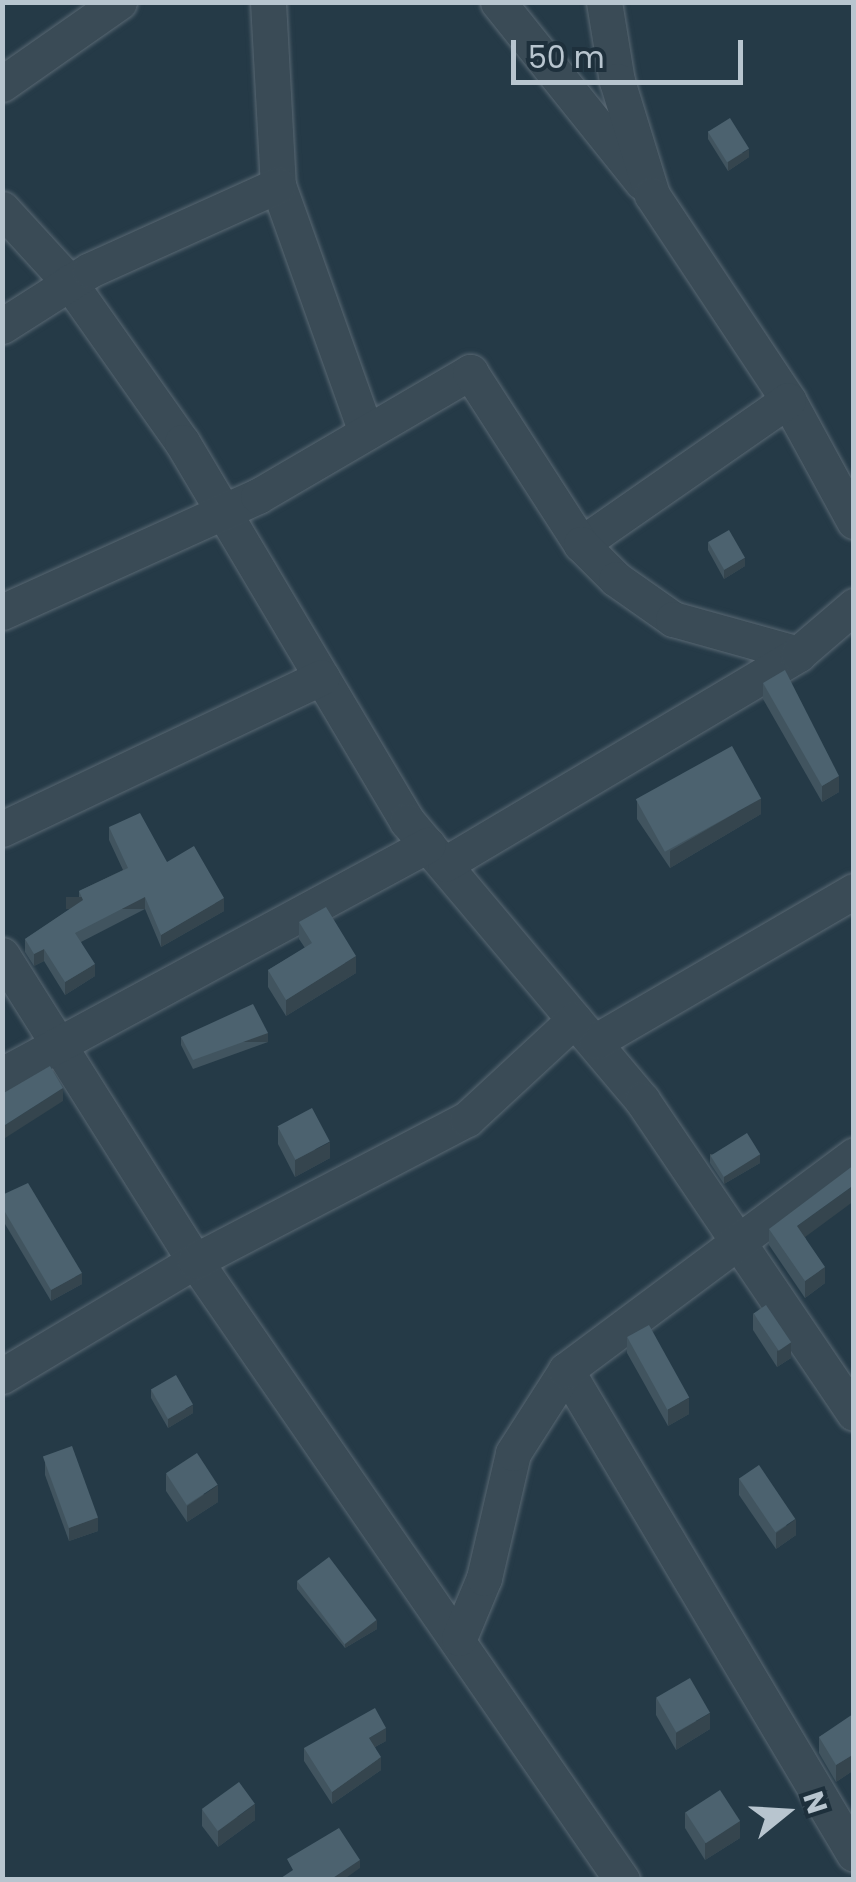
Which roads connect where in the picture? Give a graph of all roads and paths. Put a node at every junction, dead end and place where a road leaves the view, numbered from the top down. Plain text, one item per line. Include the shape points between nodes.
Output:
1 (119, 2) edge
2 (268, 2) edge
3 (498, 2) edge
4 (604, 2) edge
5 (2, 84) edge
6 (278, 184) junction
7 (652, 195) junction
8 (2, 209) edge
9 (69, 282) junction
10 (2, 326) edge
11 (788, 400) junction
12 (366, 432) junction
13 (226, 512) junction
14 (854, 522) edge
15 (581, 544) junction
16 (854, 606) edge
17 (2, 612) edge
18 (798, 654) junction
19 (322, 677) junction
20 (2, 829) edge
21 (436, 855) junction
22 (854, 891) edge
23 (2, 956) edge
24 (585, 1031) junction
25 (52, 1044) junction
26 (2, 1074) edge
27 (854, 1155) edge
28 (736, 1236) junction
29 (194, 1262) junction
30 (566, 1370) junction
31 (2, 1376) edge
32 (854, 1414) edge
33 (458, 1638) junction
34 (854, 1854) edge
35 (622, 1880) edge

1 - 5 street
2 - 6 street
3 - 7 street
4 - 7 street
6 - 9 street
6 - 12 street
7 - 11 street
8 - 9 street
9 - 10 street
9 - 13 street
11 - 14 street
11 - 15 street
12 - 13 street
12 - 15 street via 470,372
13 - 17 street
13 - 19 street
15 - 18 street via 672,619
16 - 18 street
18 - 21 street
19 - 20 street
19 - 21 street
21 - 24 street
21 - 25 street
22 - 24 street
23 - 25 street
24 - 28 street
24 - 29 street via 467,1119
25 - 26 street
25 - 29 street
27 - 28 street
28 - 30 street
28 - 32 street
29 - 31 street
29 - 33 street
30 - 33 street via 513,1454 484,1578
30 - 34 street
33 - 35 street

